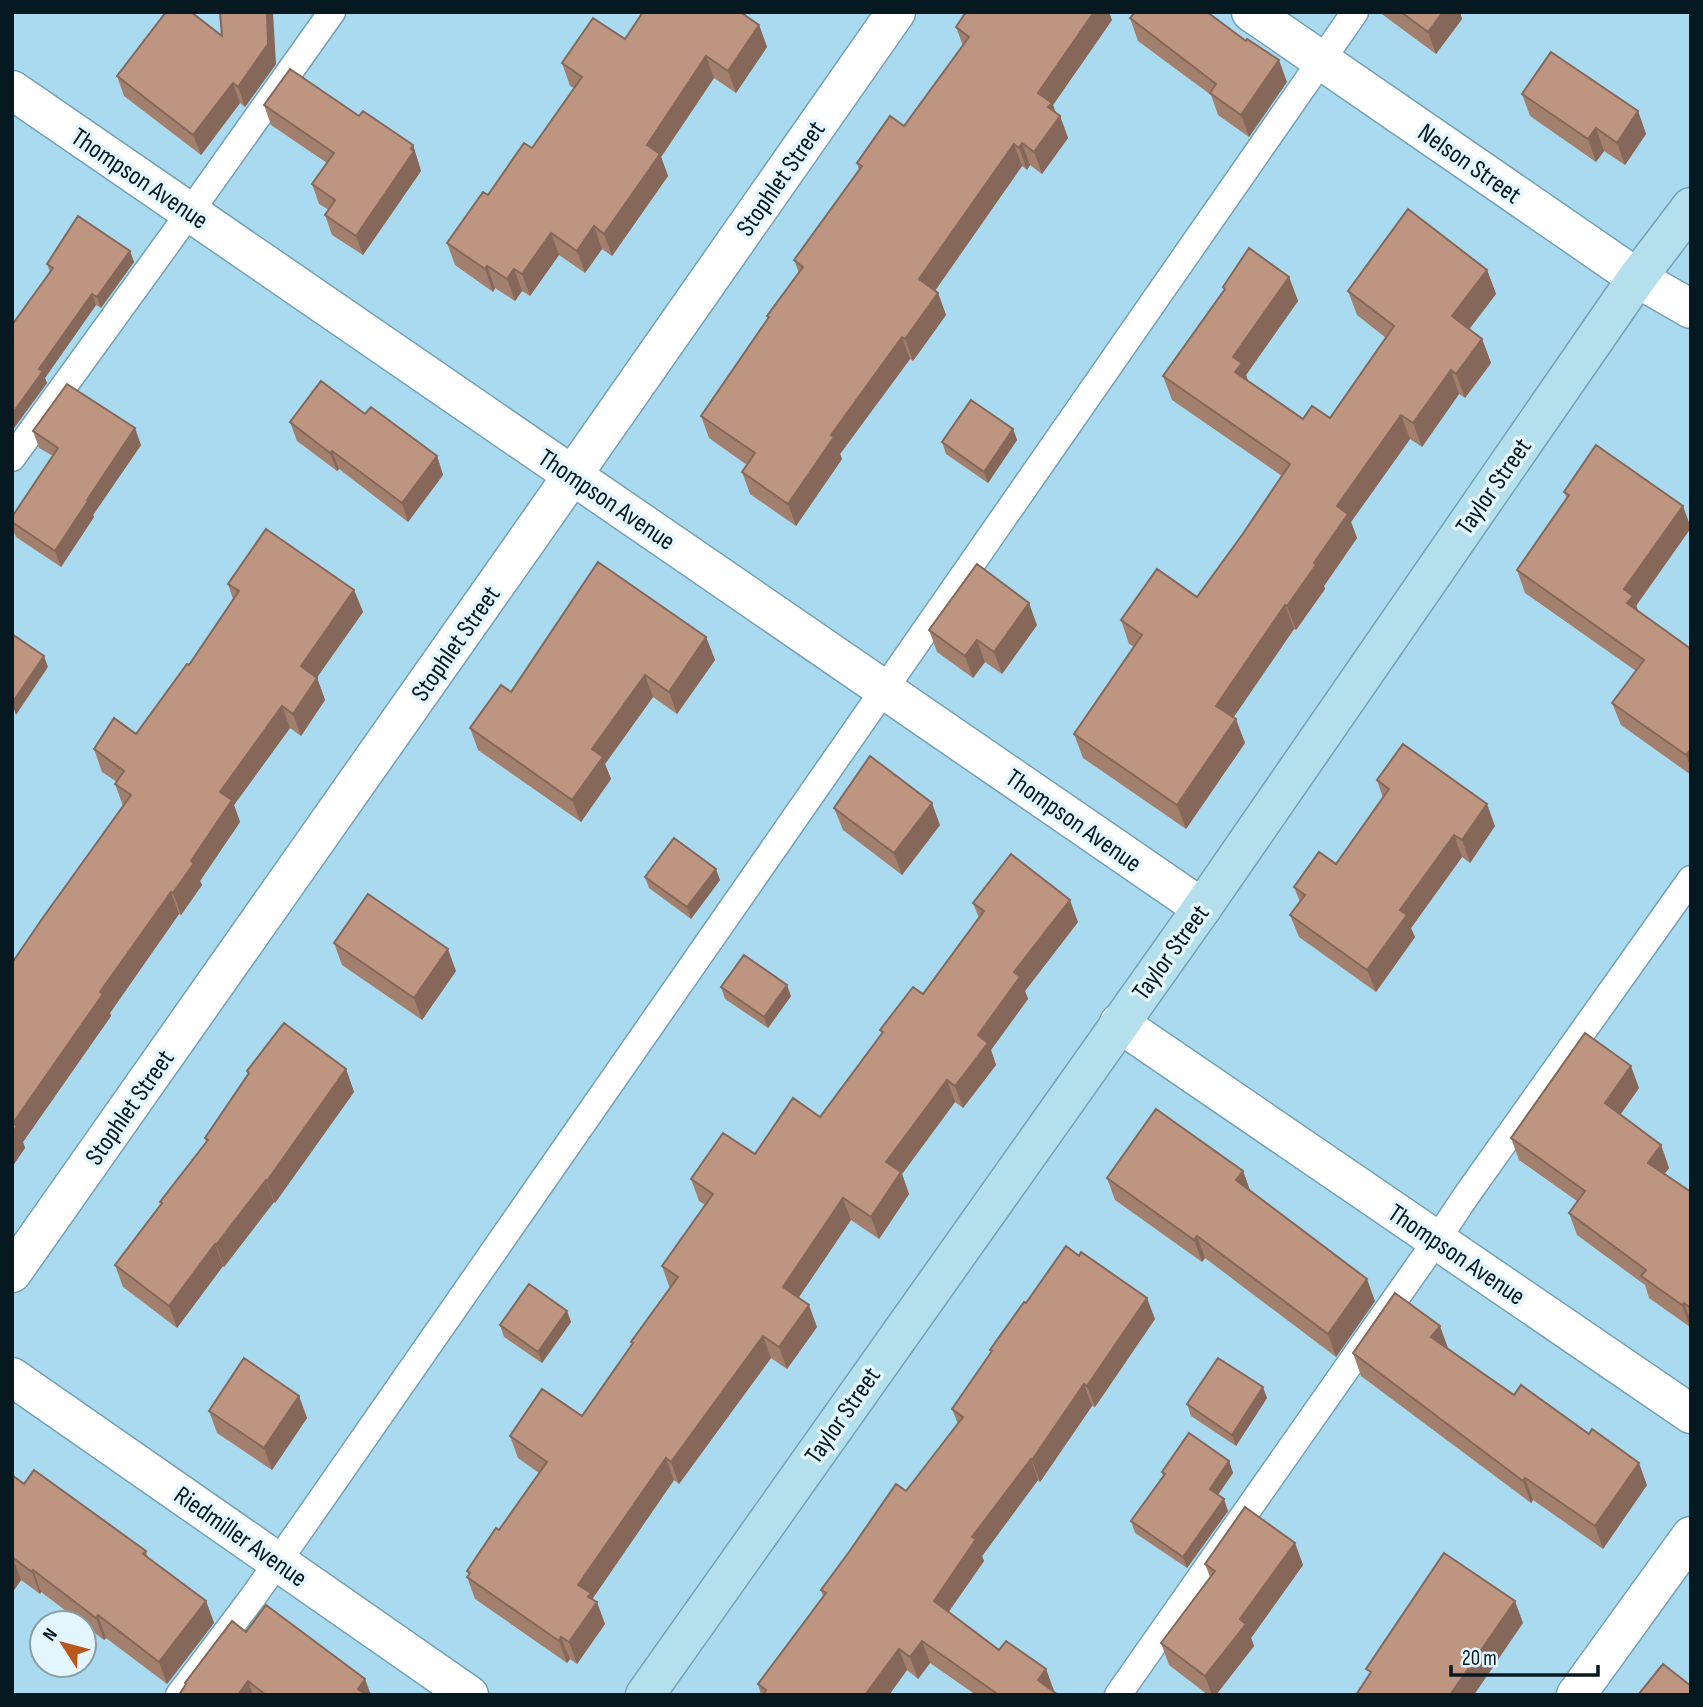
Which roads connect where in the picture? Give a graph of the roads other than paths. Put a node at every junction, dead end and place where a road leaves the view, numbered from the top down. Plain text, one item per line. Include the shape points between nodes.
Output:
1 (332, 12) edge
2 (896, 12) edge
3 (1251, 12) edge
4 (1355, 12) edge
5 (1321, 61) junction
6 (12, 90) edge
7 (1691, 206) edge
8 (190, 212) junction
9 (1637, 278) junction
10 (1691, 309) edge
11 (12, 458) edge
12 (572, 475) junction
13 (884, 689) junction
14 (1691, 879) edge
15 (1202, 908) junction
16 (1119, 1023) junction
17 (1436, 1241) junction
18 (12, 1273) edge
19 (12, 1377) edge
20 (1691, 1414) edge
21 (1691, 1536) edge
22 (278, 1562) junction
23 (1579, 1693) edge
24 (179, 1695) edge
25 (469, 1695) edge
26 (645, 1695) edge
27 (1118, 1695) edge

1 - 8 lane
2 - 12 street, Stophlet Street
3 - 5 street, Nelson Street
4 - 5 lane
5 - 9 street, Nelson Street
5 - 13 lane
6 - 8 street, Thompson Avenue
7 - 9 main road, Taylor Street
8 - 11 lane
8 - 12 street, Thompson Avenue
9 - 10 street, Nelson Street
9 - 15 main road, Taylor Street
12 - 13 street, Thompson Avenue
12 - 18 street, Stophlet Street
13 - 15 street, Thompson Avenue
13 - 22 lane
14 - 17 lane
15 - 16 main road, Taylor Street
16 - 17 street, Thompson Avenue
16 - 26 main road, Taylor Street
17 - 20 street, Thompson Avenue
17 - 27 lane
19 - 22 street, Riedmiller Avenue
21 - 23 street
22 - 24 lane
22 - 25 street, Riedmiller Avenue

